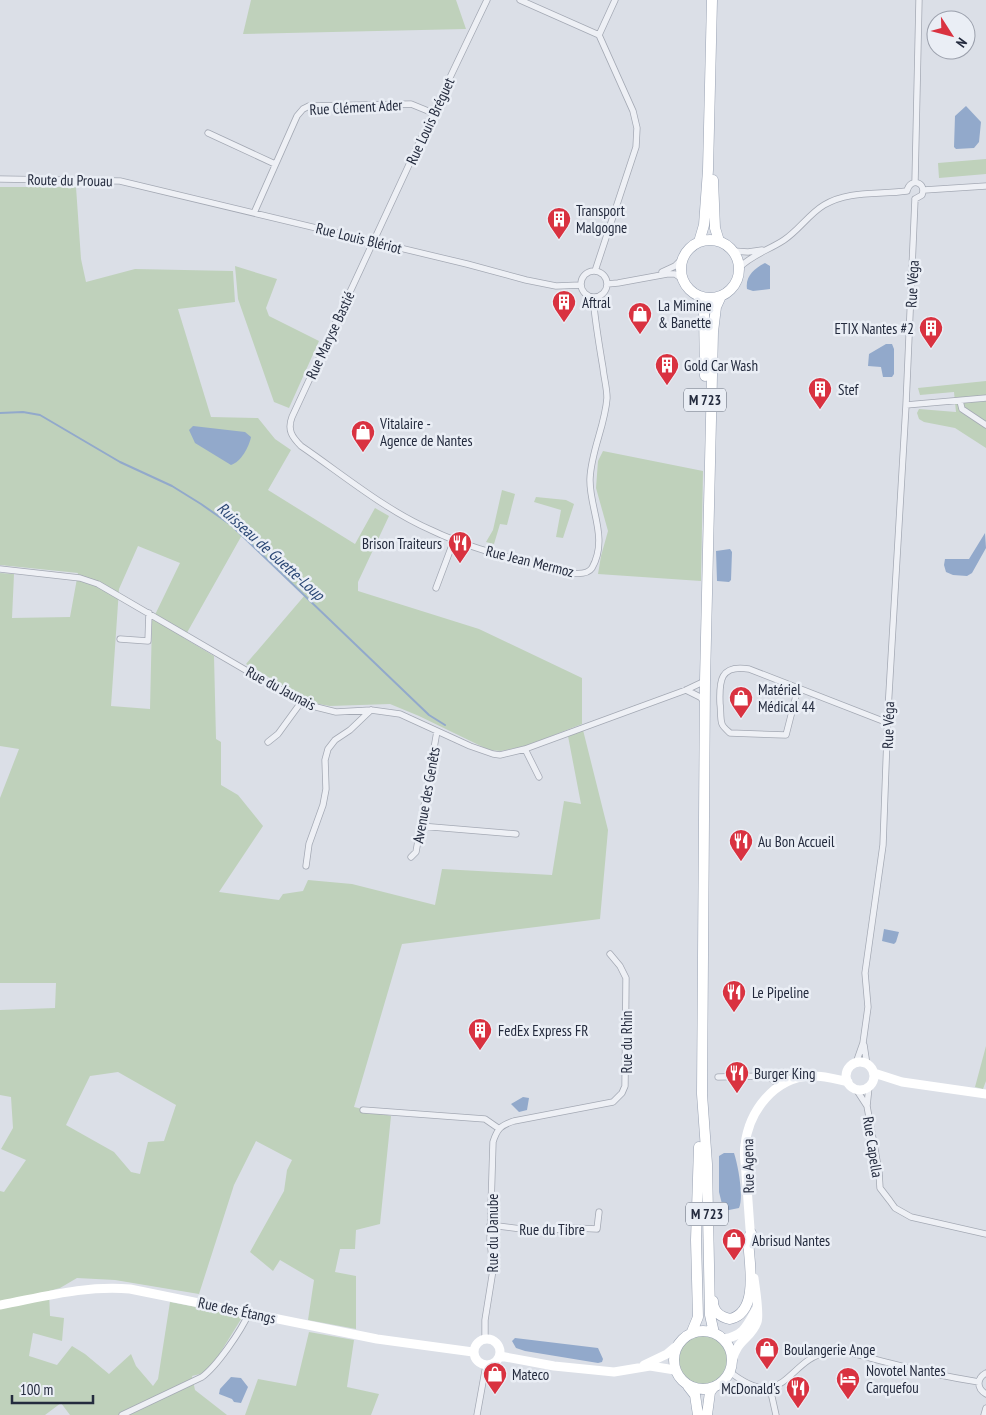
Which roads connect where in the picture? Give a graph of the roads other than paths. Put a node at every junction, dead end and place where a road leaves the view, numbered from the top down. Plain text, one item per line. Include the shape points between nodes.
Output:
1 (487, 0) edge
2 (520, 0) edge
3 (615, 0) edge
4 (712, 0) edge
5 (919, 0) edge
6 (599, 35) junction
7 (711, 70) junction
8 (432, 113) junction
9 (208, 133) dead end
10 (275, 164) junction
11 (0, 179) edge
12 (915, 182) junction
13 (139, 185) joint
14 (986, 186) edge
15 (924, 190) junction
16 (907, 191) junction
17 (915, 199) junction
18 (254, 213) junction
19 (719, 241) junction
20 (699, 242) junction
21 (374, 243) junction
22 (769, 249) junction
23 (733, 250) junction
24 (682, 259) junction
25 (739, 268) junction
26 (595, 271) junction
27 (653, 275) junction
28 (682, 279) junction
29 (607, 284) junction
30 (581, 285) junction
31 (721, 296) junction
32 (593, 297) junction
33 (700, 297) junction
34 (986, 398) edge
35 (960, 401) junction
36 (906, 402) junction
37 (986, 425) edge
38 (289, 428) joint
39 (708, 505) junction
40 (454, 540) junction
41 (0, 569) edge
42 (436, 588) dead end
43 (149, 613) junction
44 (120, 639) dead end
45 (705, 681) junction
46 (798, 688) junction
47 (686, 690) junction
48 (302, 701) junction
49 (705, 702) junction
50 (371, 710) junction
51 (888, 722) junction
52 (437, 731) junction
53 (268, 742) dead end
54 (525, 749) junction
55 (539, 777) dead end
56 (420, 826) junction
57 (516, 834) dead end
58 (411, 857) dead end
59 (306, 866) dead end
60 (610, 954) dead end
61 (863, 1043) junction
62 (856, 1063) junction
63 (867, 1065) junction
64 (848, 1070) junction
65 (874, 1074) junction
66 (718, 1077) dead end
67 (829, 1077) junction
68 (848, 1082) junction
69 (902, 1082) junction
70 (870, 1085) junction
71 (780, 1086) junction
72 (856, 1089) junction
73 (702, 1094) junction
74 (986, 1094) edge
75 (867, 1106) junction
76 (363, 1110) dead end
77 (498, 1128) junction
78 (599, 1212) dead end
79 (490, 1225) junction
80 (750, 1232) junction
81 (986, 1234) edge
82 (708, 1238) junction
83 (0, 1305) edge
84 (757, 1308) junction
85 (249, 1313) junction
86 (714, 1333) junction
87 (691, 1334) junction
88 (485, 1339) junction
89 (724, 1339) junction
90 (679, 1344) junction
91 (473, 1352) junction
92 (500, 1356) junction
93 (732, 1361) junction
94 (486, 1365) junction
95 (640, 1367) junction
96 (676, 1370) junction
97 (730, 1372) junction
98 (986, 1373) edge
99 (979, 1382) junction
100 (685, 1383) junction
101 (713, 1388) junction
102 (770, 1388) junction
103 (986, 1394) edge
104 (986, 1408) edge
105 (122, 1415) edge
106 (477, 1415) edge
107 (698, 1415) edge
108 (707, 1415) edge
109 (776, 1415) edge
110 (984, 1415) edge

1 - 8 street, Rue Louis Bréguet
2 - 6 street
3 - 6 street
4 - 7 main road
5 - 12 street
6 - 26 street via 633,111 637,128 636,147
7 - 19 main road via 714,208
7 - 20 main road via 706,199
8 - 10 street, Rue Clément Ader via 410,104 306,108 297,116
8 - 21 street, Rue Louis Bréguet
9 - 10 street
10 - 18 street, Rue Clément Ader
11 - 13 street, Route du Prouau via 120,181
12 - 15 street
12 - 16 street via 908,186
13 - 18 street, Rue Louis Blériot
14 - 15 street
15 - 17 street via 920,198
16 - 17 street
16 - 22 street via 837,198
17 - 36 street, Rue Véga
18 - 21 street, Rue Louis Blériot
19 - 20 main road
19 - 23 main road
20 - 24 main road via 688,249
21 - 30 street, Rue Louis Blériot via 526,280 556,286
21 - 38 street, Rue Maryse Bastié
22 - 23 street
22 - 25 street via 748,259
23 - 25 main road
24 - 27 street
24 - 28 main road
25 - 31 main road via 737,280
26 - 29 street via 602,274
26 - 30 street via 584,275
27 - 28 street via 671,274
27 - 29 street
28 - 33 main road via 686,287
29 - 32 street via 602,294
30 - 32 street via 583,292
31 - 33 main road
31 - 39 main road, M 723 via 713,332
32 - 40 street, Rue Jean Mermoz via 607,396 590,479 599,534 591,568 582,574 558,570
33 - 39 main road, M 723 via 704,310
34 - 35 street
35 - 36 street
35 - 37 street via 965,412
36 - 51 street, Rue Véga
38 - 40 street, Rue Jean Mermoz via 301,446 388,506 429,530
39 - 45 main road, M 723
40 - 42 street
41 - 43 street, Rue du Jaunais via 80,578 98,584
43 - 44 street via 148,641
43 - 48 street, Rue du Jaunais
45 - 47 street, Rue du Jaunais
45 - 49 main road, M 723
46 - 46 street via 749,670 729,671 719,685 722,724 730,733 786,735
46 - 51 street
47 - 49 street
47 - 54 street, Rue du Jaunais
48 - 50 street, Rue du Jaunais via 336,712
48 - 53 street via 278,734
49 - 73 main road, M 723
50 - 52 street, Rue du Jaunais via 400,714
50 - 59 street via 328,749 324,805 309,844
51 - 61 street, Rue Véga via 883,845 864,973 868,1007
52 - 54 street, Rue du Jaunais via 492,754
52 - 56 street, Avenue des Genêts
54 - 55 street
56 - 57 street
56 - 58 street, Avenue des Genêts via 416,852
60 - 77 street, Rue du Rhin via 626,978 626,1078 622,1093 613,1102 514,1121
61 - 62 street, Rue Véga
61 - 63 street, Rue Véga
62 - 63 main road
62 - 64 main road
63 - 65 main road
64 - 67 main road, Rue Agena
64 - 68 main road
65 - 69 main road
65 - 70 main road
66 - 71 street via 768,1076
67 - 68 main road, Rue Agena
67 - 71 main road, Rue Agena via 809,1076
68 - 72 main road
69 - 70 main road
69 - 74 main road
70 - 72 main road
70 - 75 street, Rue Capella
71 - 80 main road, Rue Agena via 756,1109 748,1126 744,1147
72 - 75 street, Rue Capella
73 - 82 main road, M 723
73 - 87 main road, M 723 via 696,1240 698,1317
75 - 81 street, Rue Capella via 880,1188 896,1208 911,1217
76 - 77 street via 485,1120
77 - 79 street, Rue du Danube via 493,1142
78 - 79 street, Rue du Tibre via 597,1229 530,1231
79 - 88 street, Rue du Danube via 493,1270
80 - 82 main road via 750,1297 741,1314 730,1319 720,1315 713,1306 712,1252
80 - 84 main road, Rue Agena
82 - 86 main road, M 723 via 710,1315
83 - 85 main road, Rue des Étangs via 89,1289 118,1288
84 - 89 main road via 740,1334
84 - 93 main road, Rue Agena via 758,1321 738,1346
85 - 91 main road, Rue des Étangs via 377,1339
85 - 105 street via 210,1371
86 - 87 main road
86 - 89 main road
87 - 90 main road
88 - 91 main road via 477,1342
88 - 92 main road via 496,1342
89 - 93 main road
90 - 95 main road via 667,1354
90 - 96 main road via 675,1354
91 - 94 main road via 478,1362
92 - 94 main road
92 - 95 main road via 614,1372
93 - 97 main road
94 - 106 street
95 - 96 main road
96 - 100 main road
97 - 101 main road
97 - 102 street via 750,1386
98 - 99 street
99 - 102 street via 832,1352 810,1360 785,1382
99 - 103 street
100 - 101 main road via 699,1389
100 - 107 main road via 695,1395
101 - 108 main road
102 - 109 street
104 - 110 street

